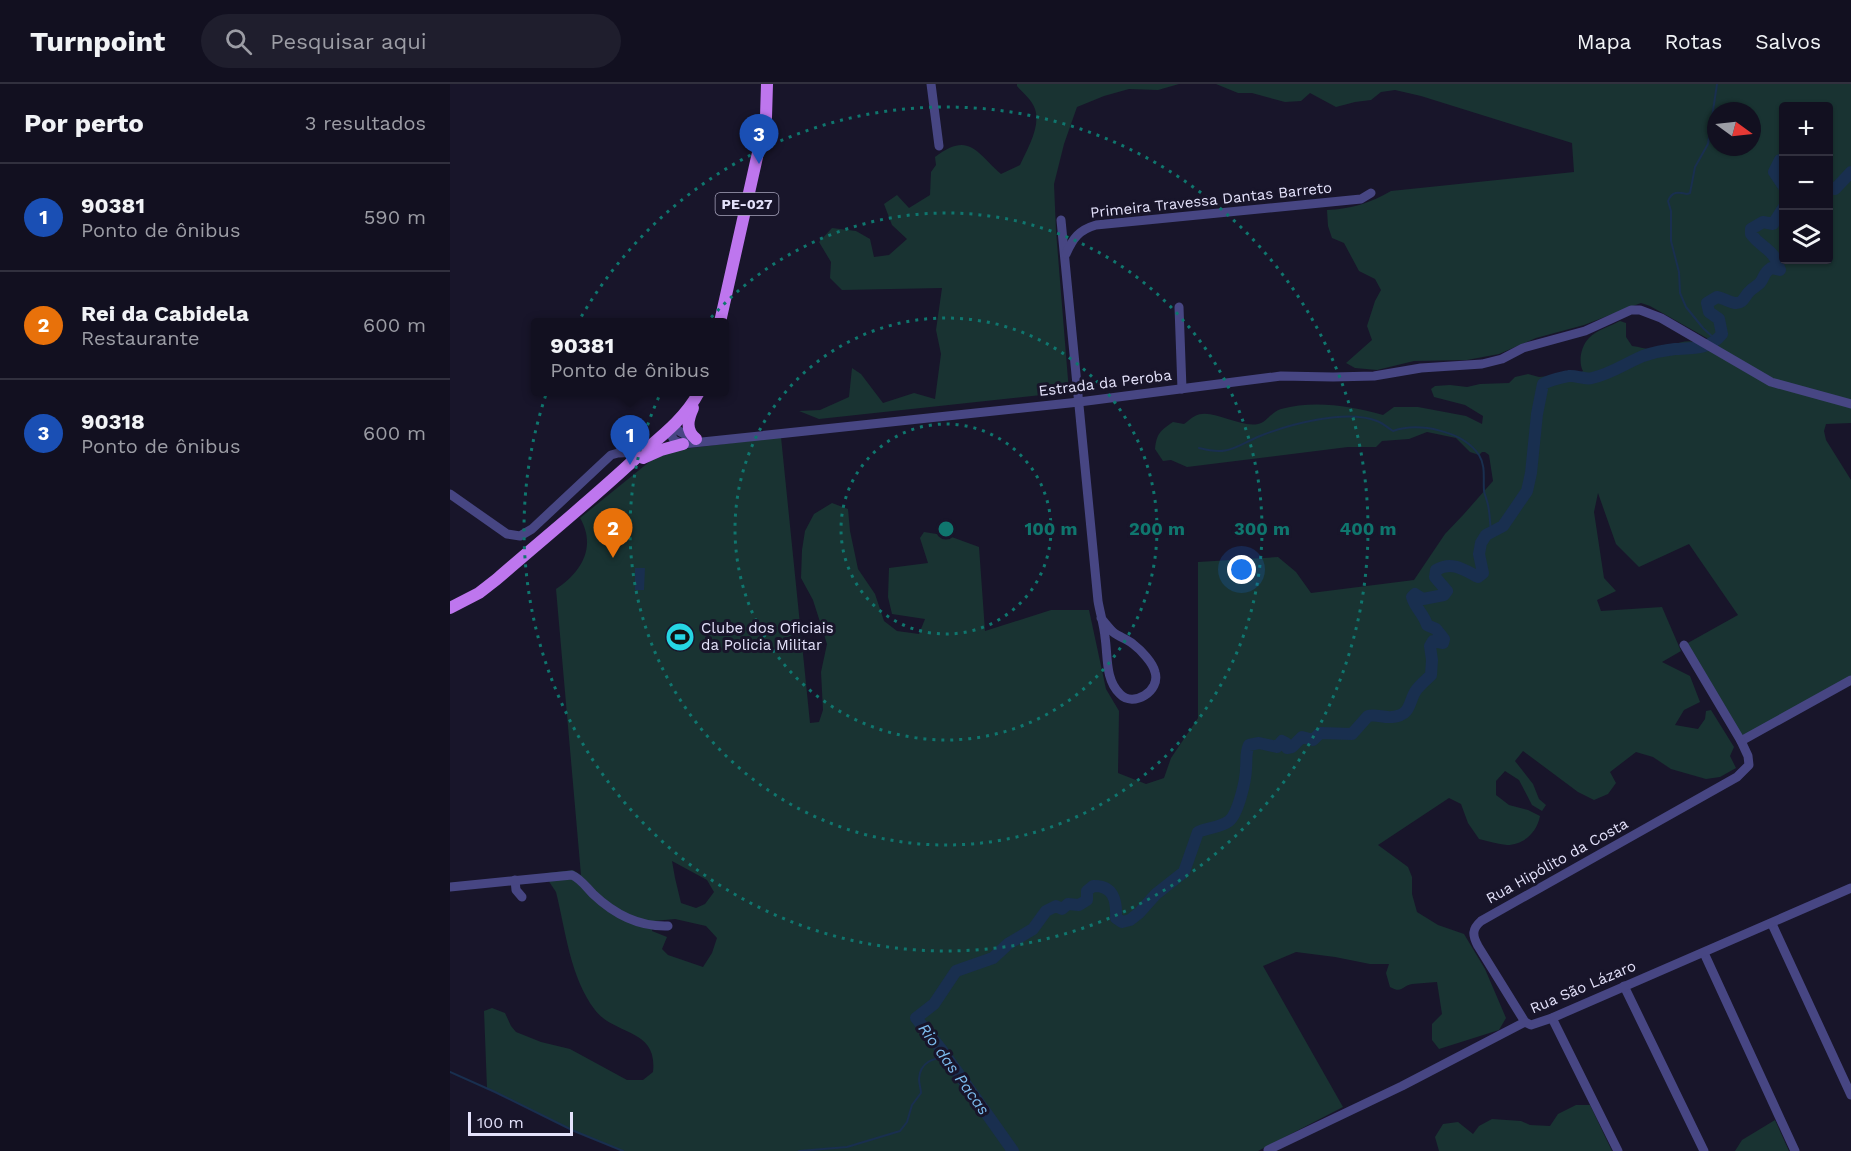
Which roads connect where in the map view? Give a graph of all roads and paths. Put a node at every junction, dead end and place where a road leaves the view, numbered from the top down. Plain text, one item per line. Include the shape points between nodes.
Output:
1 (767, 84) edge
2 (931, 84) edge
3 (939, 146) dead end
4 (1371, 193) dead end
5 (1061, 220) dead end
6 (1066, 254) junction
7 (1179, 307) dead end
8 (721, 318) edge
9 (1182, 389) junction
10 (696, 396) edge
11 (697, 396) edge
12 (1079, 402) junction
13 (1851, 404) edge
14 (670, 429) junction
15 (696, 439) junction
16 (710, 442) junction
17 (683, 444) junction
18 (643, 452) junction
19 (613, 480) junction
20 (450, 495) edge
21 (450, 608) edge
22 (1101, 618) junction
23 (1684, 645) dead end
24 (1851, 680) edge
25 (1741, 741) junction
26 (515, 880) junction
27 (450, 887) edge
28 (1850, 892) edge
29 (522, 897) dead end
30 (1772, 924) junction
31 (668, 926) dead end
32 (1704, 952) junction
33 (1624, 986) junction
34 (1552, 1018) junction
35 (1525, 1022) junction
36 (1851, 1095) edge
37 (1270, 1149) edge
38 (1618, 1151) edge
39 (1704, 1151) edge
40 (1795, 1151) edge

1 - 8 main road, PE-027 via 766,117
2 - 3 street
4 - 6 street, Primeira Travessa Dantas Barreto via 1361,199 1096,225 1076,235
5 - 6 street
6 - 12 street
7 - 9 street
9 - 12 street, Estrada da Peroba
9 - 13 street, Estrada da Peroba via 1281,375 1374,376 1482,364 1585,331 1631,310 1647,311 1661,318 1771,381
10 - 14 main road
11 - 15 main road via 688,420
12 - 16 street, Estrada da Peroba
12 - 22 street
14 - 15 street
14 - 17 street via 674,440
14 - 18 main road
15 - 16 street
16 - 17 street, Estrada da Peroba
17 - 19 main road via 653,453
18 - 19 main road
18 - 20 street via 611,455 520,536 507,534
19 - 21 main road via 479,593
22 - 22 street via 1113,684 1129,700 1144,697 1155,686 1156,673 1133,644 1113,633
23 - 25 street
24 - 25 street
25 - 35 street, Rua Hipólito da Costa via 1749,765 1737,777 1476,925 1474,939
26 - 27 street
26 - 29 street
26 - 31 street via 568,874 577,877 618,913 645,925
28 - 30 street, Rua São Lázaro
30 - 32 street, Rua São Lázaro
30 - 36 street
32 - 33 street, Rua São Lázaro
32 - 40 street
33 - 34 street, Rua São Lázaro
33 - 39 street
34 - 35 street, Rua São Lázaro via 1531,1025
34 - 38 street
35 - 37 street, Rua São Lázaro

